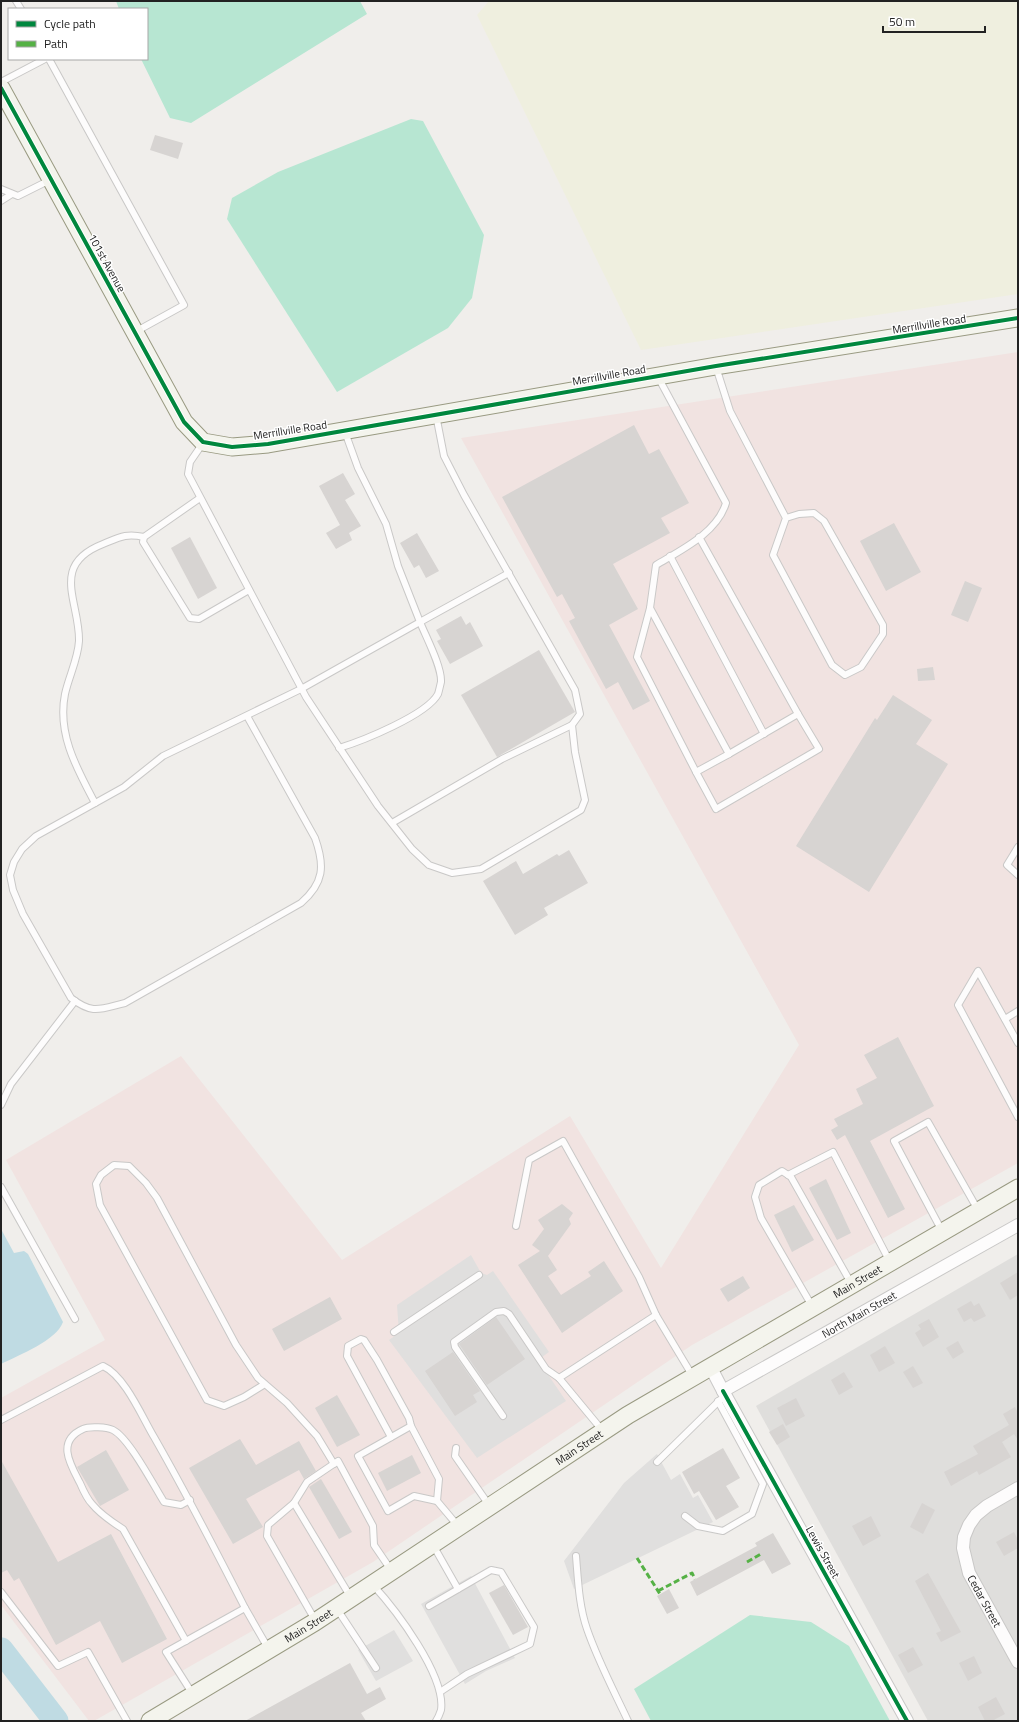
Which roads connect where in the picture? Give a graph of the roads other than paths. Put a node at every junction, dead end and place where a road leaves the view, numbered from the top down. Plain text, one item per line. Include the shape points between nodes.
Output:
1 (43, 60) edge
2 (50, 60) edge
3 (1, 82) edge
4 (1, 88) edge
5 (51, 179) junction
6 (1, 189) edge
7 (12, 194) junction
8 (1, 201) edge
9 (1018, 318) edge
10 (135, 332) junction
11 (716, 366) junction
12 (658, 376) junction
13 (435, 414) junction
14 (344, 430) junction
15 (203, 442) junction
16 (200, 498) junction
17 (786, 518) junction
18 (144, 537) junction
19 (699, 537) junction
20 (670, 556) junction
21 (509, 573) junction
22 (249, 590) junction
23 (650, 608) junction
24 (420, 622) junction
25 (301, 688) junction
26 (798, 714) junction
27 (247, 716) junction
28 (572, 725) junction
29 (764, 734) junction
30 (339, 748) junction
31 (729, 754) junction
32 (696, 772) junction
33 (95, 803) junction
34 (392, 823) junction
35 (1018, 847) edge
36 (1018, 875) edge
37 (75, 1001) junction
38 (1018, 1011) edge
39 (1005, 1018) junction
40 (1018, 1043) edge
41 (3, 1095) edge
42 (1, 1104) edge
43 (1018, 1117) edge
44 (788, 1175) junction
45 (1, 1187) edge
46 (1018, 1188) edge
47 (979, 1211) junction
48 (1018, 1225) edge
49 (516, 1226) dead end
50 (942, 1231) junction
51 (890, 1262) junction
52 (479, 1275) dead end
53 (852, 1284) junction
54 (813, 1308) junction
55 (656, 1315) junction
56 (75, 1319) dead end
57 (394, 1332) dead end
58 (711, 1368) junction
59 (559, 1378) junction
60 (694, 1378) junction
61 (265, 1384) junction
62 (722, 1396) junction
63 (503, 1416) dead end
64 (1, 1420) edge
65 (411, 1426) junction
66 (603, 1431) junction
67 (391, 1437) junction
68 (456, 1448) dead end
69 (657, 1462) dead end
70 (334, 1464) junction
71 (1018, 1488) edge
72 (190, 1500) junction
73 (438, 1502) junction
74 (294, 1503) junction
75 (490, 1506) junction
76 (685, 1516) dead end
77 (459, 1527) junction
78 (433, 1544) junction
79 (576, 1556) dead end
80 (392, 1571) junction
81 (372, 1584) junction
82 (458, 1589) junction
83 (1, 1592) edge
84 (351, 1598) junction
85 (428, 1606) dead end
86 (245, 1608) junction
87 (336, 1608) junction
88 (315, 1622) junction
89 (186, 1641) junction
90 (269, 1649) junction
91 (1018, 1662) edge
92 (376, 1668) dead end
93 (440, 1692) junction
94 (193, 1695) junction
95 (127, 1721) edge
96 (150, 1721) edge
97 (436, 1721) edge
98 (628, 1721) edge
99 (907, 1721) edge

1 - 3 lane
2 - 10 lane via 184,305
4 - 5 street, 101st Avenue
5 - 7 lane via 18,196
5 - 10 street, 101st Avenue
6 - 7 lane
7 - 8 lane
9 - 11 street, Merrillville Road
10 - 15 street, 101st Avenue via 184,422
11 - 12 street, Merrillville Road
11 - 17 lane via 730,411
12 - 13 street, Merrillville Road
12 - 19 lane via 726,503 714,523
13 - 14 street, Merrillville Road
13 - 21 lane via 444,456
14 - 15 street, Merrillville Road via 239,447
14 - 24 lane via 358,468 386,524 398,566
15 - 16 lane via 190,462 188,474
16 - 18 lane
16 - 22 lane
17 - 17 lane via 773,555 832,665 845,675 861,667 883,634 883,625 824,521 814,513
18 - 22 lane via 143,542 190,618 198,619
18 - 33 lane via 130,534 94,548 83,555 70,580 79,643 65,693 64,731 70,752
19 - 20 lane
19 - 26 lane
20 - 23 lane via 656,565
20 - 29 lane
21 - 24 lane
21 - 28 lane via 575,690 580,714
22 - 25 lane
23 - 31 lane
23 - 32 lane via 636,657
24 - 25 lane
24 - 30 lane via 438,668 441,681 438,694 428,705 389,728
25 - 27 lane
25 - 30 lane
26 - 29 lane
26 - 32 lane via 819,749 716,809
27 - 33 lane via 163,756 124,787
27 - 37 lane via 315,838 322,857 320,878 311,894 301,903 125,1003 100,1010 83,1008
28 - 34 lane via 502,759
28 - 34 lane via 585,800 581,810 481,869 452,873 429,864 412,849
29 - 31 lane
30 - 34 lane
31 - 32 lane
33 - 37 lane via 36,836 22,850 14,862 10,875 23,914
35 - 36 lane via 1007,865
37 - 41 lane
38 - 39 lane
39 - 40 lane
39 - 43 lane via 978,971 958,1005
41 - 42 lane
44 - 51 lane via 833,1152
44 - 53 lane
44 - 54 lane via 782,1171 767,1179 758,1185 755,1197 761,1218
45 - 56 lane
46 - 47 street, Main Street
47 - 50 street, Main Street
47 - 50 lane via 928,1122 894,1141
48 - 62 street, North Main Street
49 - 55 lane via 529,1160 563,1141 639,1277
50 - 51 street, Main Street
51 - 53 street, Main Street
52 - 57 lane
53 - 54 street, Main Street
54 - 58 street, Main Street
55 - 59 lane
55 - 60 lane
58 - 60 street, Main Street
58 - 62 street
59 - 63 lane via 546,1369 509,1314 504,1311 496,1312 454,1342
59 - 66 lane
60 - 66 street, Main Street
61 - 61 lane via 258,1378 236,1345 157,1198 146,1183 129,1166 114,1165 100,1175 96,1184 100,1206 208,1400 224,1406
61 - 70 lane via 287,1403 317,1436
62 - 69 lane
62 - 76 lane via 763,1484 752,1514 723,1530 698,1526
62 - 99 street, Lewis Street
64 - 72 lane via 103,1366 124,1386
65 - 67 lane
65 - 67 lane via 378,1360 364,1340 348,1346 347,1356
65 - 73 lane via 439,1479
66 - 75 street, Main Street
67 - 73 lane via 358,1456 388,1511 414,1496
68 - 75 lane via 455,1456
70 - 74 lane via 307,1482
70 - 80 lane via 338,1461 374,1526 374,1545
71 - 91 street, Cedar Street via 976,1515 964,1537 964,1559 969,1573
72 - 86 lane
72 - 89 lane via 181,1505 164,1502 126,1442 113,1430 84,1428 75,1433 68,1442 66,1448 70,1465 91,1504 123,1529
73 - 77 lane
74 - 84 lane
74 - 88 lane via 268,1525 267,1536
75 - 77 street, Main Street
77 - 78 street, Main Street
78 - 80 street, Main Street
78 - 82 lane
79 - 98 lane via 586,1628
80 - 81 street, Main Street
81 - 84 street, Main Street
81 - 93 lane via 393,1606 409,1630
82 - 85 lane
82 - 93 lane via 491,1570 501,1572 534,1627 533,1635 530,1644 467,1674
83 - 95 lane via 58,1666 88,1652
84 - 87 street, Main Street
86 - 89 lane
86 - 90 lane
87 - 88 street, Main Street
87 - 92 lane
88 - 90 street, Main Street
89 - 94 lane via 166,1652
90 - 94 street, Main Street
93 - 97 lane via 441,1710
94 - 96 street, Main Street

